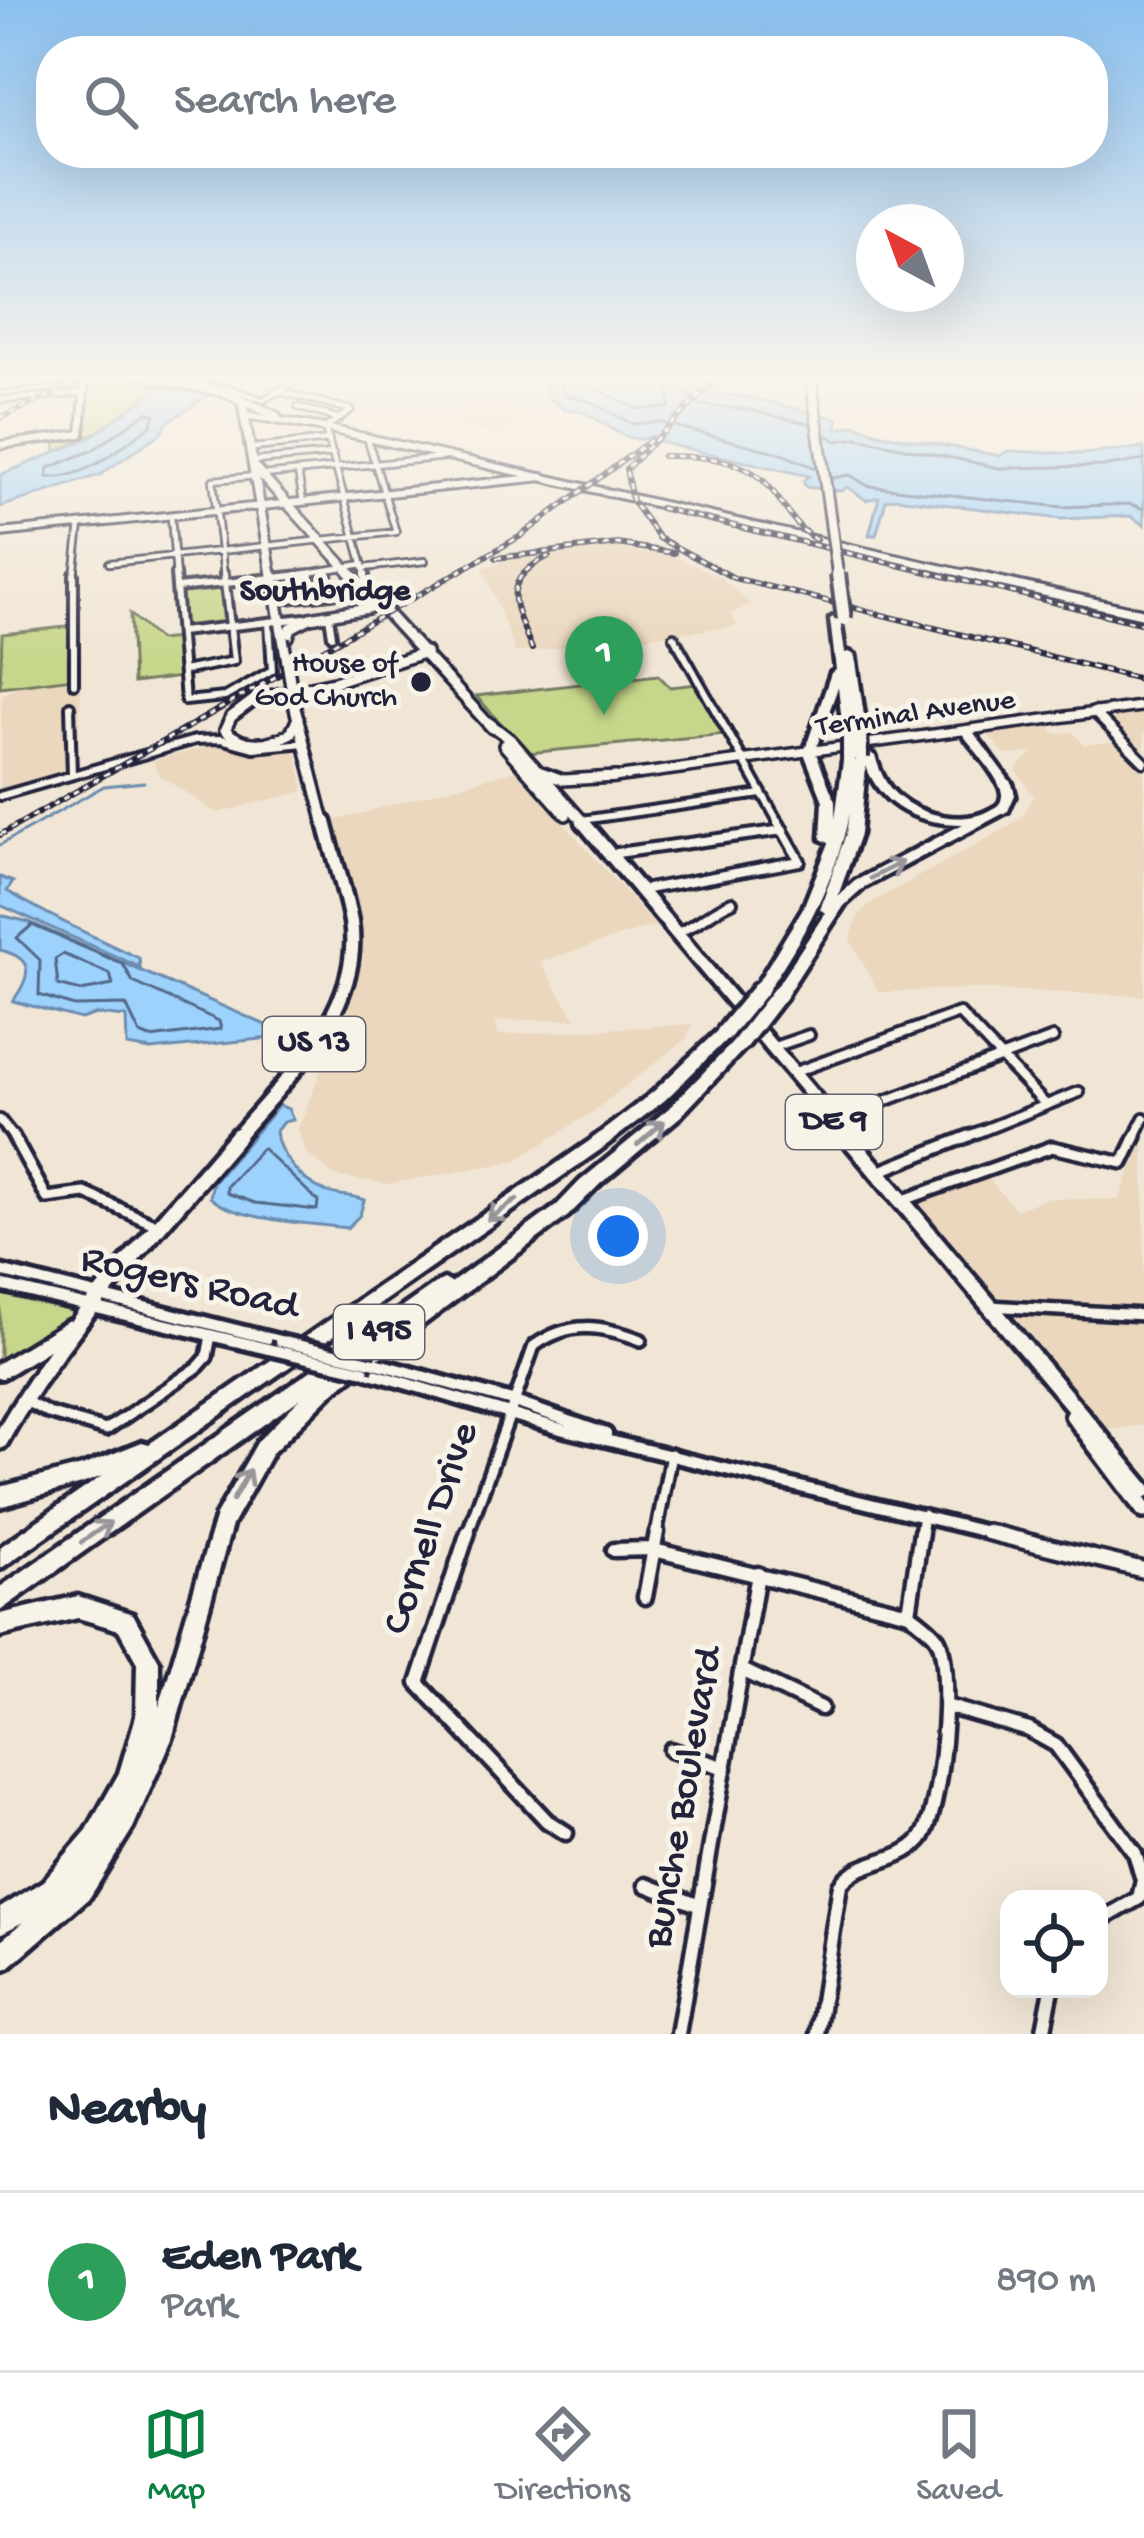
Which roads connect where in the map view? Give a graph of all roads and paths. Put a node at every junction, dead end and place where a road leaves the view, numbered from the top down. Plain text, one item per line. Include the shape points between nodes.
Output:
1 (298, 472) edge
2 (245, 473) edge
3 (258, 473) edge
4 (260, 473) edge
5 (336, 473) edge
6 (377, 473) edge
7 (525, 473) edge
8 (820, 473) edge
9 (543, 477) junction
10 (260, 490) junction
11 (275, 490) junction
12 (384, 494) junction
13 (344, 498) junction
14 (303, 502) junction
15 (288, 504) junction
16 (263, 507) junction
17 (216, 511) junction
18 (171, 516) junction
19 (80, 525) junction
20 (0, 533) edge
21 (354, 536) junction
22 (320, 539) junction
23 (269, 544) junction
24 (221, 550) junction
25 (174, 555) junction
26 (425, 561) dead end
27 (109, 563) dead end
28 (363, 566) junction
29 (348, 569) junction
30 (328, 572) junction
31 (275, 577) junction
32 (224, 583) junction
33 (177, 588) junction
34 (366, 590) junction
35 (305, 597) junction
36 (278, 600) junction
37 (1144, 614) edge
38 (332, 616) junction
39 (316, 617) junction
40 (840, 619) junction
41 (275, 622) junction
42 (398, 623) junction
43 (230, 627) junction
44 (180, 632) junction
45 (332, 636) dead end
46 (674, 637) dead end
47 (286, 638) junction
48 (426, 652) junction
49 (838, 652) junction
50 (389, 663) junction
51 (183, 670) junction
52 (452, 680) junction
53 (74, 684) dead end
54 (70, 706) dead end
55 (1144, 706) edge
56 (297, 708) junction
57 (1094, 712) junction
58 (488, 722) junction
59 (858, 726) junction
60 (964, 731) junction
61 (304, 742) junction
62 (810, 751) junction
63 (742, 755) junction
64 (860, 758) junction
65 (1144, 762) edge
66 (538, 770) junction
67 (72, 775) junction
68 (611, 778) junction
69 (547, 790) junction
70 (761, 794) junction
71 (0, 796) edge
72 (579, 819) junction
73 (783, 830) junction
74 (606, 851) junction
75 (641, 890) junction
76 (732, 902) dead end
77 (809, 911) junction
78 (677, 933) junction
79 (806, 951) junction
80 (808, 1035) dead end
81 (732, 1038) junction
82 (1053, 1038) dead end
83 (773, 1048) junction
84 (1001, 1058) junction
85 (793, 1073) junction
86 (1079, 1092) dead end
87 (1046, 1105) junction
88 (1144, 1118) edge
89 (0, 1120) edge
90 (833, 1121) junction
91 (876, 1173) junction
92 (593, 1181) junction
93 (900, 1202) junction
94 (160, 1227) junction
95 (0, 1271) edge
96 (0, 1285) edge
97 (97, 1302) junction
98 (986, 1306) junction
99 (1144, 1315) edge
100 (212, 1335) junction
101 (641, 1340) dead end
102 (274, 1345) junction
103 (0, 1371) edge
104 (252, 1383) junction
105 (23, 1399) junction
106 (1063, 1399) junction
107 (510, 1407) junction
108 (0, 1441) edge
109 (671, 1454) junction
110 (1144, 1490) edge
111 (0, 1497) edge
112 (1144, 1510) edge
113 (923, 1514) junction
114 (650, 1549) junction
115 (614, 1550) dead end
116 (0, 1559) edge
117 (1144, 1570) edge
118 (758, 1574) junction
119 (645, 1598) dead end
120 (0, 1600) edge
121 (909, 1613) junction
122 (0, 1625) edge
123 (742, 1670) junction
124 (946, 1706) junction
125 (821, 1708) dead end
126 (671, 1750) dead end
127 (724, 1768) junction
128 (566, 1833) dead end
129 (109, 1848) junction
130 (646, 1885) dead end
131 (700, 1906) junction
132 (1108, 1916) edge
133 (0, 1922) edge
134 (0, 1946) edge
135 (0, 1958) edge
136 (1050, 1998) edge
137 (678, 2034) edge
138 (817, 2034) edge
139 (1043, 2034) edge

1 - 14 street
2 - 17 street via 213,480
3 - 10 main road, US 13
4 - 11 main road, US 13
5 - 13 street
6 - 12 street
7 - 9 main road
8 - 40 highway, I 495, bridge
9 - 12 street
9 - 37 main road
10 - 11 main road
10 - 16 main road, US 13
11 - 15 main road, US 13
12 - 13 street
12 - 21 street via 396,532
13 - 14 street
13 - 21 street
14 - 15 street
15 - 16 street
15 - 22 main road, US 13
16 - 17 street
16 - 23 main road, US 13
17 - 18 street
17 - 24 street
18 - 19 street
18 - 25 street
19 - 20 street
19 - 53 street
21 - 22 street
21 - 28 street
22 - 23 street
22 - 29 main road, US 13
23 - 24 street
23 - 31 main road, US 13
24 - 25 street
24 - 32 street
25 - 27 street
25 - 33 street
26 - 28 street
28 - 29 street
28 - 34 street
29 - 30 street
29 - 34 main road, US 13
30 - 31 street
30 - 35 street via 329,580 305,586
31 - 32 street
31 - 36 main road, US 13
32 - 33 street
32 - 43 street
33 - 44 street
34 - 35 street
34 - 38 main road via 368,608
34 - 42 main road, DE 9
35 - 36 street
36 - 41 main road, US 13
38 - 39 main road
38 - 42 main road via 371,614
38 - 45 street
39 - 41 street
39 - 47 main road via 294,625
40 - 49 highway, I 495
40 - 59 highway, I 495
41 - 43 street
41 - 47 main road, US 13
41 - 51 street via 272,670 225,697 184,701
42 - 48 main road, DE 9
43 - 44 street
43 - 51 street via 234,661
44 - 51 street
46 - 63 street
47 - 56 main road, US 13, bridge
48 - 50 main road
48 - 52 main road, DE 9
49 - 59 highway, I 495
49 - 62 highway
50 - 52 main road via 421,662
50 - 56 main road via 266,696 232,714 225,730 240,742 269,743 292,733
52 - 58 main road, DE 9
54 - 67 street
55 - 57 main road, Terminal Avenue
56 - 61 main road, US 13
57 - 60 main road, Terminal Avenue
57 - 65 street
58 - 66 main road, DE 9
58 - 69 main road, DE 9
59 - 64 highway, I 495, bridge
60 - 62 main road, Terminal Avenue
60 - 64 highway via 1004,791 994,811 974,819 935,819 904,808
79 -> 60 highway via 856,887 1004,808 1006,784
61 - 67 street via 254,748 207,738
61 - 94 main road, US 13 via 351,924 343,992 323,1034
62 - 63 main road, Terminal Avenue
62 - 63 main road, Terminal Avenue
62 - 77 highway via 831,809
63 - 68 main road, Terminal Avenue
63 - 70 street
64 - 77 highway, I 495
64 - 79 highway, I 495 via 848,852
66 - 68 main road via 559,780
66 - 69 main road, DE 9
67 - 71 street
68 - 69 main road, Terminal Avenue
68 - 72 main road via 566,793
69 - 72 main road, DE 9
69 - 74 main road, DE 9
70 - 72 street
70 - 73 street
72 - 74 main road, DE 9
73 - 74 street
73 - 75 street via 800,861
74 - 75 main road, DE 9
75 - 78 main road, DE 9
76 - 78 street
77 - 81 highway, I 495, bridge
78 - 83 main road, DE 9
79 - 81 highway, I 495, bridge via 782,990
80 - 83 street
92 -> 81 highway, I 495 via 675,1112
81 -> 104 highway, I 495 via 611,1134
82 - 84 street
83 - 85 main road, DE 9
84 - 85 street via 959,1013
84 - 87 street
84 - 90 street
85 - 90 main road, DE 9
86 - 87 street
87 - 91 street
88 - 93 street via 1123,1163 1052,1147
89 - 94 street via 47,1198 85,1193
90 - 91 main road, DE 9
91 - 93 main road, DE 9
120 -> 92 highway, I 495
129 -> 92 highway via 155,1754 219,1536 259,1456 317,1394
93 - 98 main road, DE 9
94 - 97 main road, US 13
95 - 97 street, Rogers Road
96 - 97 street, Rogers Road
97 - 100 street, Rogers Road
97 - 102 street, Rogers Road
97 - 103 main road, US 13 via 59,1338
97 - 105 main road, US 13
98 - 99 street
98 - 106 main road, DE 9
100 - 102 street, Rogers Road
100 - 105 street via 198,1367 106,1430
101 - 107 street via 586,1324 549,1333 525,1361
102 - 107 street, Rogers Road, bridge
104 - 111 highway via 126,1459
104 - 116 highway, I 495
105 - 108 main road, US 13
106 - 110 main road, DE 9
106 - 112 main road, DE 9
107 - 109 street, Rogers Road
107 - 128 street, Cornell Drive via 418,1683
109 - 113 street, Rogers Road
109 - 114 street
113 - 117 street, Rogers Road
113 - 121 street
114 - 115 street
114 - 118 street
114 - 119 street
118 - 121 street
118 - 123 street, Bunche Boulevard
121 - 124 street via 938,1638
122 - 133 highway via 59,1609 105,1614 141,1643 154,1692 139,1753 93,1841 47,1894
123 - 125 street
123 - 127 street, Bunche Boulevard
124 - 132 street via 1056,1745 1123,1832 1143,1880 1139,1898
124 - 138 street via 925,1838 891,1861 851,1870 840,1885
126 - 127 street
127 - 131 street, Bunche Boulevard
129 - 134 highway via 53,1907
129 - 135 highway via 73,1897
130 - 131 street
131 - 137 street, Bunche Boulevard
136 - 139 street

